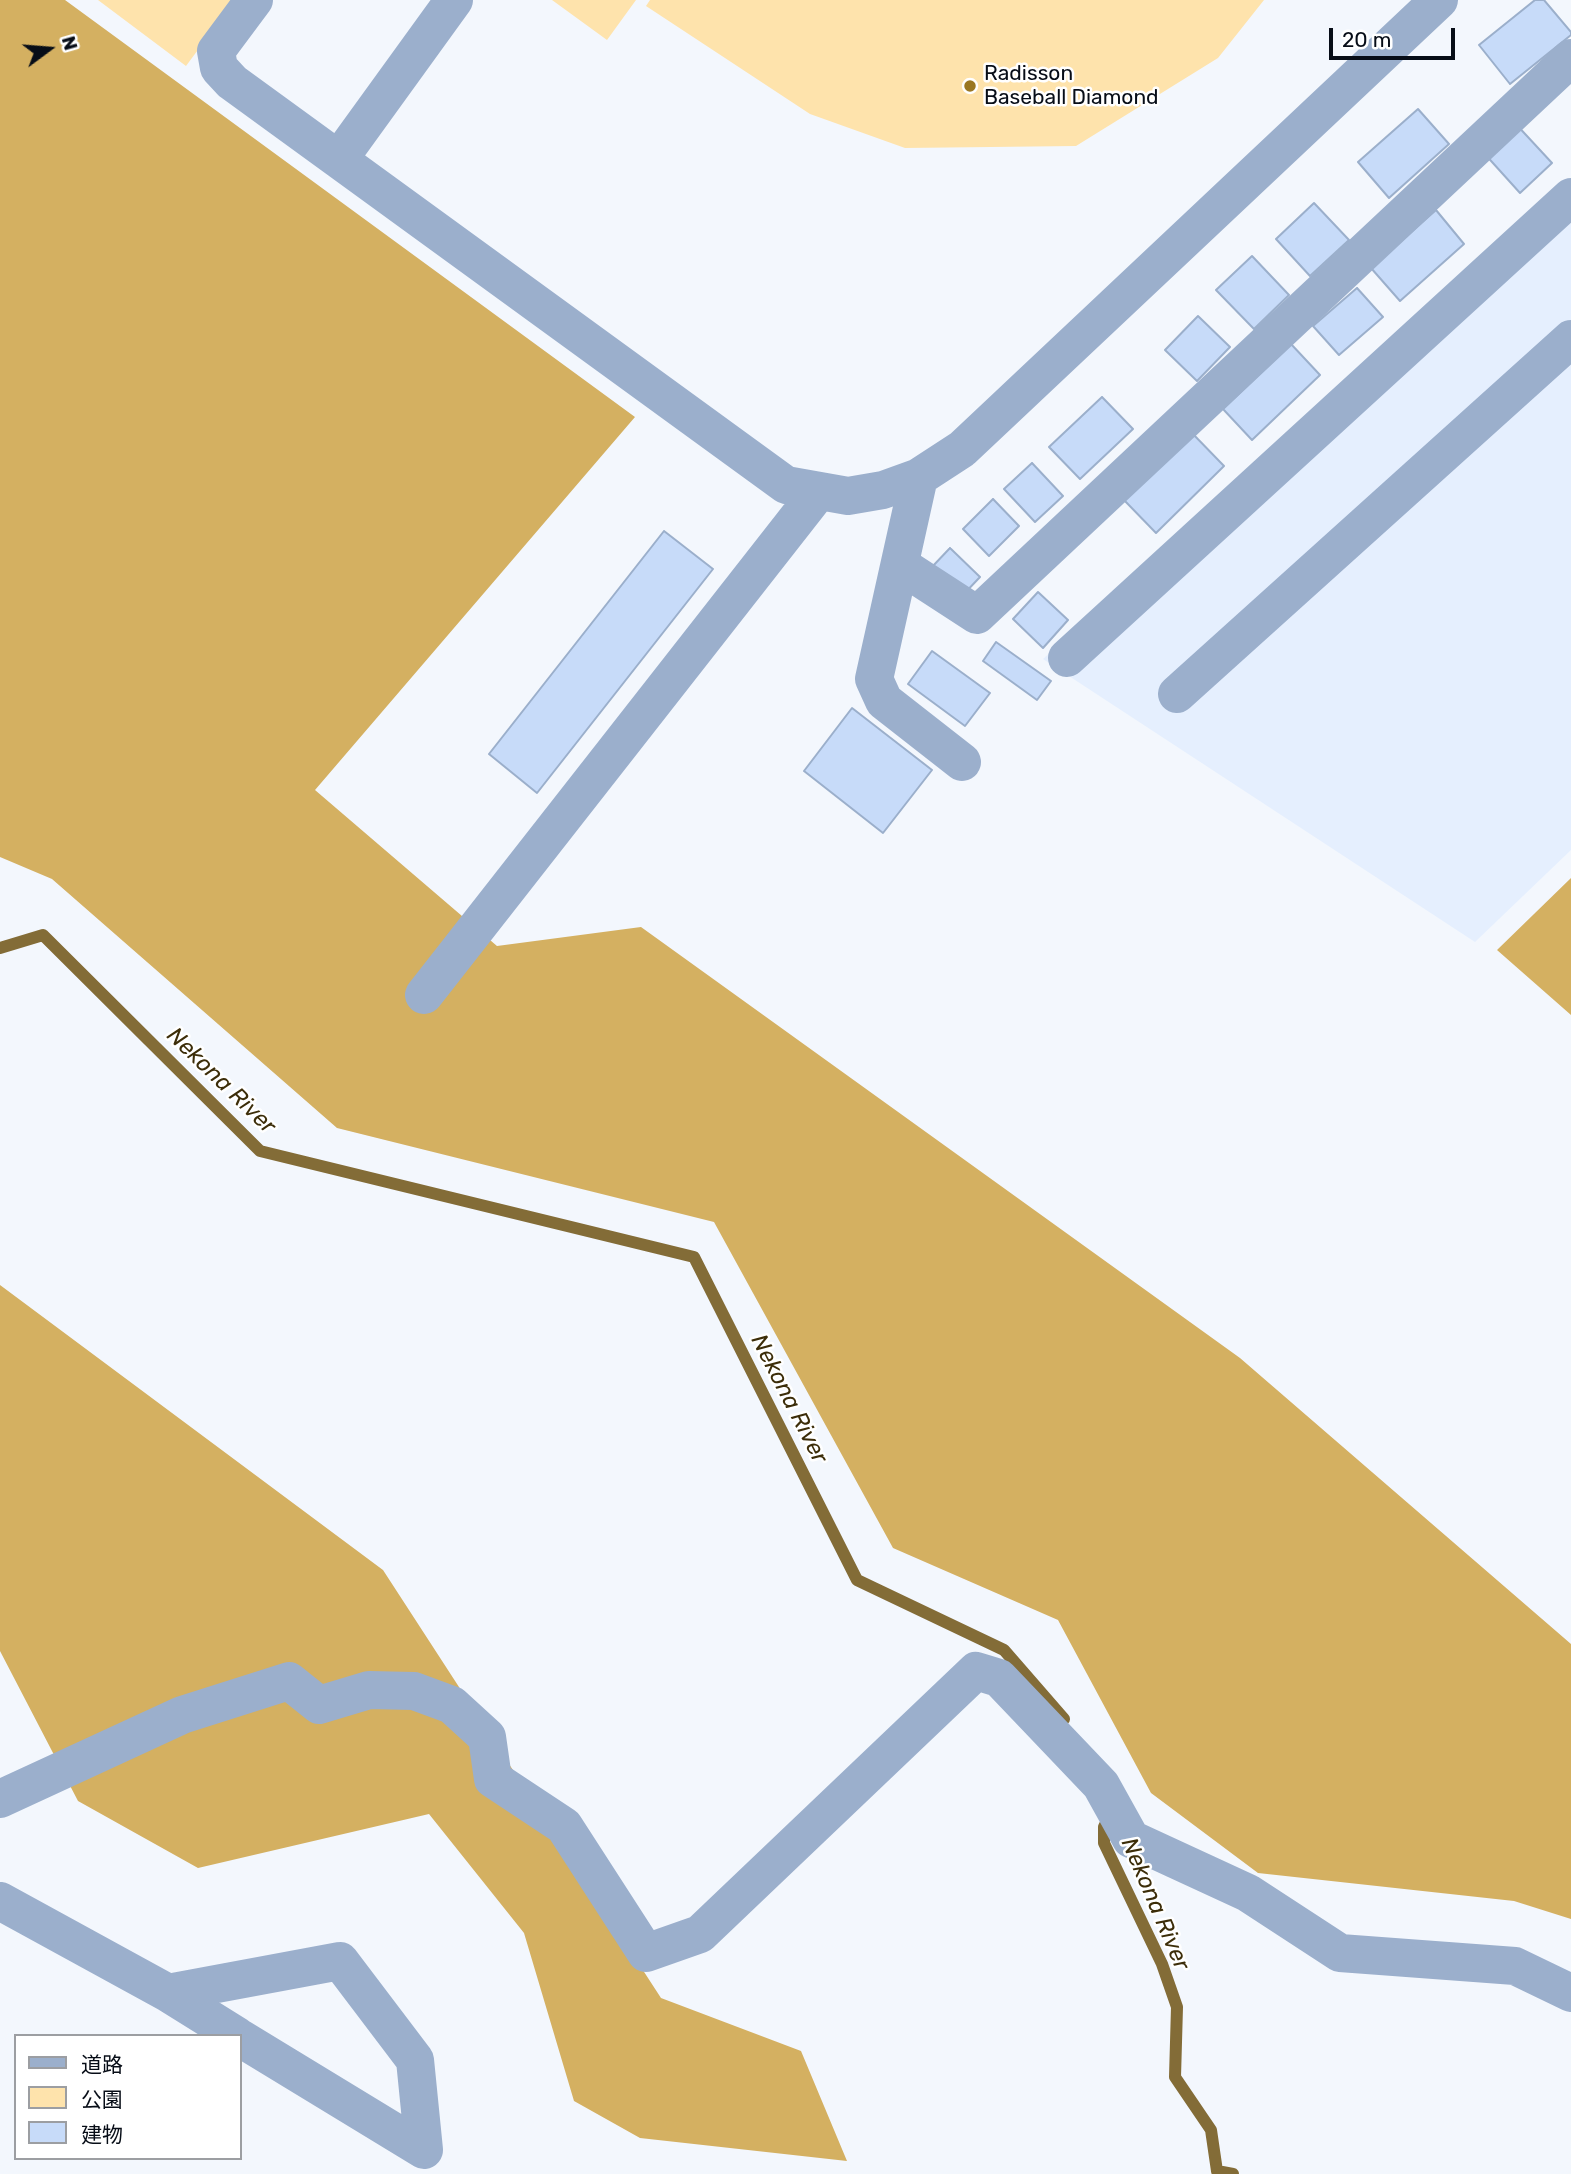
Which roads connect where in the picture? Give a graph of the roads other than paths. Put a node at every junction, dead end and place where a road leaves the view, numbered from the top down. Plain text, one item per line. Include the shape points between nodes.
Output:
1 (254, 0) edge
2 (454, 0) edge
3 (1439, 0) edge
4 (1571, 58) edge
5 (339, 159) junction
6 (1571, 197) edge
7 (1571, 339) edge
8 (919, 477) junction
9 (818, 492) junction
10 (900, 565) junction
11 (1068, 658) dead end
12 (1177, 694) dead end
13 (962, 762) dead end
14 (424, 995) dead end
15 (0, 1799) edge
16 (0, 1901) edge
17 (168, 1993) junction
18 (1571, 1993) edge
19 (233, 2034) edge
20 (242, 2039) edge

1 - 5 street via 216,51 219,68
2 - 5 street
3 - 8 street via 1021,395 962,449
4 - 10 street via 977,615
5 - 9 street via 786,485
6 - 11 street
7 - 12 street
8 - 9 street via 848,496
8 - 10 street
9 - 14 street
10 - 13 street via 874,679 884,701
15 - 18 street via 181,1715 289,1681 319,1705 369,1690 414,1691 452,1705 487,1737 493,1779 564,1826 646,1953 700,1934 976,1671 999,1678 1101,1786 1131,1839 1248,1893 1340,1953 1515,1966
16 - 17 street
17 - 19 street
17 - 20 street via 340,1961 415,2060 424,2150

